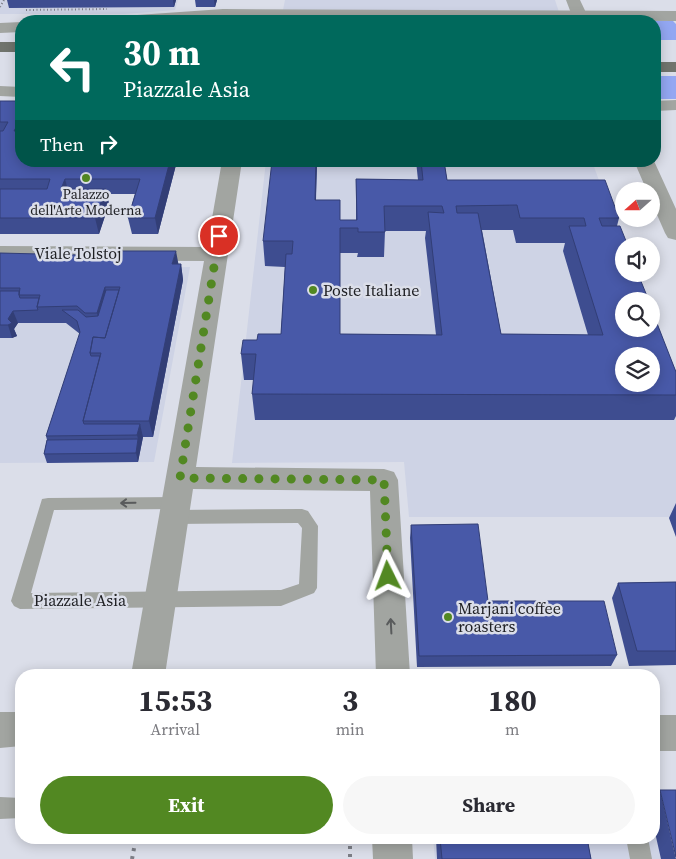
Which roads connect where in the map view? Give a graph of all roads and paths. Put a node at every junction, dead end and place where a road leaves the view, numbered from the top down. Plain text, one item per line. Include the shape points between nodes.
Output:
1 (4, 0) edge
2 (573, 0) edge
3 (0, 7) edge
4 (111, 9) dead end
5 (18, 10) dead end
6 (255, 12) edge
7 (213, 15) edge
8 (418, 15) edge
9 (580, 15) edge
10 (661, 16) edge
11 (676, 16) edge
12 (15, 27) edge
13 (0, 28) edge
14 (0, 47) edge
15 (15, 47) edge
16 (0, 91) edge
17 (15, 92) edge
18 (661, 106) edge
19 (676, 106) edge
20 (231, 167) edge
21 (647, 167) edge
22 (676, 233) edge
23 (0, 253) edge
24 (216, 254) junction
25 (177, 500) junction
26 (160, 600) junction
27 (149, 669) edge
28 (393, 669) edge
29 (0, 730) edge
30 (15, 730) edge
31 (660, 733) edge
32 (676, 733) edge
33 (0, 808) edge
34 (15, 808) edge
35 (135, 844) edge
36 (350, 844) edge
37 (392, 844) edge
38 (638, 844) edge
39 (132, 859) edge
40 (350, 859) edge
41 (393, 859) edge
42 (641, 859) edge

1 - 3 path
2 - 9 street
4 - 5 path
6 - 7 street
6 - 8 street
10 - 11 street
12 - 13 street
14 - 15 main road
16 - 17 street
18 - 19 street
20 - 24 street
21 - 22 street
23 - 24 street, Viale Tolstoj
24 - 25 street
25 - 26 street
25 - 26 lane, Piazzale Asia via 302,516 310,526 308,588 281,598
25 -> 26 lane, Piazzale Asia via 48,504 20,601
28 -> 25 street, Piazzale Asia via 384,480
26 - 27 street
29 - 30 street
31 - 32 street
33 - 34 lane
35 - 39 path
36 - 40 path
37 - 41 street
38 - 42 lane

